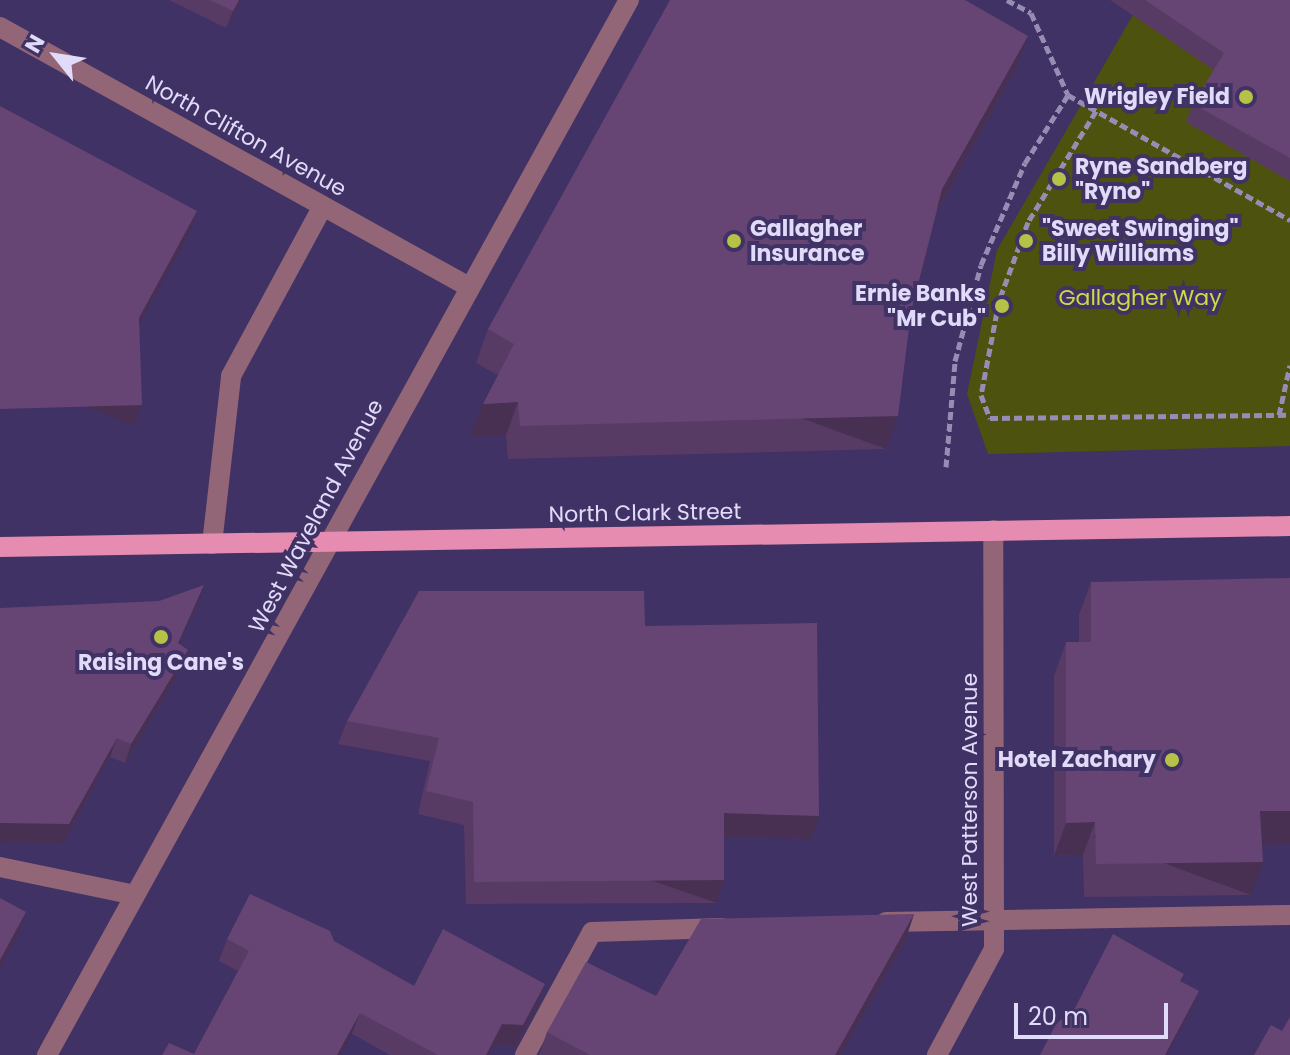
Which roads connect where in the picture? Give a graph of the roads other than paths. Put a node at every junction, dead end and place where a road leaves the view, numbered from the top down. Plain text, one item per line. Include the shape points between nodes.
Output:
1 (629, 0) edge
2 (0, 27) edge
3 (323, 206) junction
4 (469, 287) junction
5 (1290, 526) edge
6 (993, 530) junction
7 (328, 542) junction
8 (212, 544) junction
9 (0, 547) edge
10 (0, 867) edge
11 (135, 895) junction
12 (1290, 915) edge
13 (994, 919) junction
14 (869, 923) edge
15 (746, 927) edge
16 (47, 1055) edge
17 (525, 1055) edge
18 (937, 1055) edge

1 - 4 street, West Waveland Avenue
2 - 3 street, North Clifton Avenue
3 - 4 street, North Clifton Avenue
3 - 8 street via 231,376
4 - 7 street, West Waveland Avenue
5 - 6 main road, North Clark Street
6 - 7 main road, North Clark Street
6 - 13 street, West Patterson Avenue
7 - 8 main road, North Clark Street
7 - 11 street, West Waveland Avenue
8 - 9 main road, North Clark Street
10 - 11 street
11 - 16 street, West Waveland Avenue
12 - 13 street
13 - 14 street
13 - 18 street, West Patterson Avenue via 994,949
15 - 17 street via 592,932

